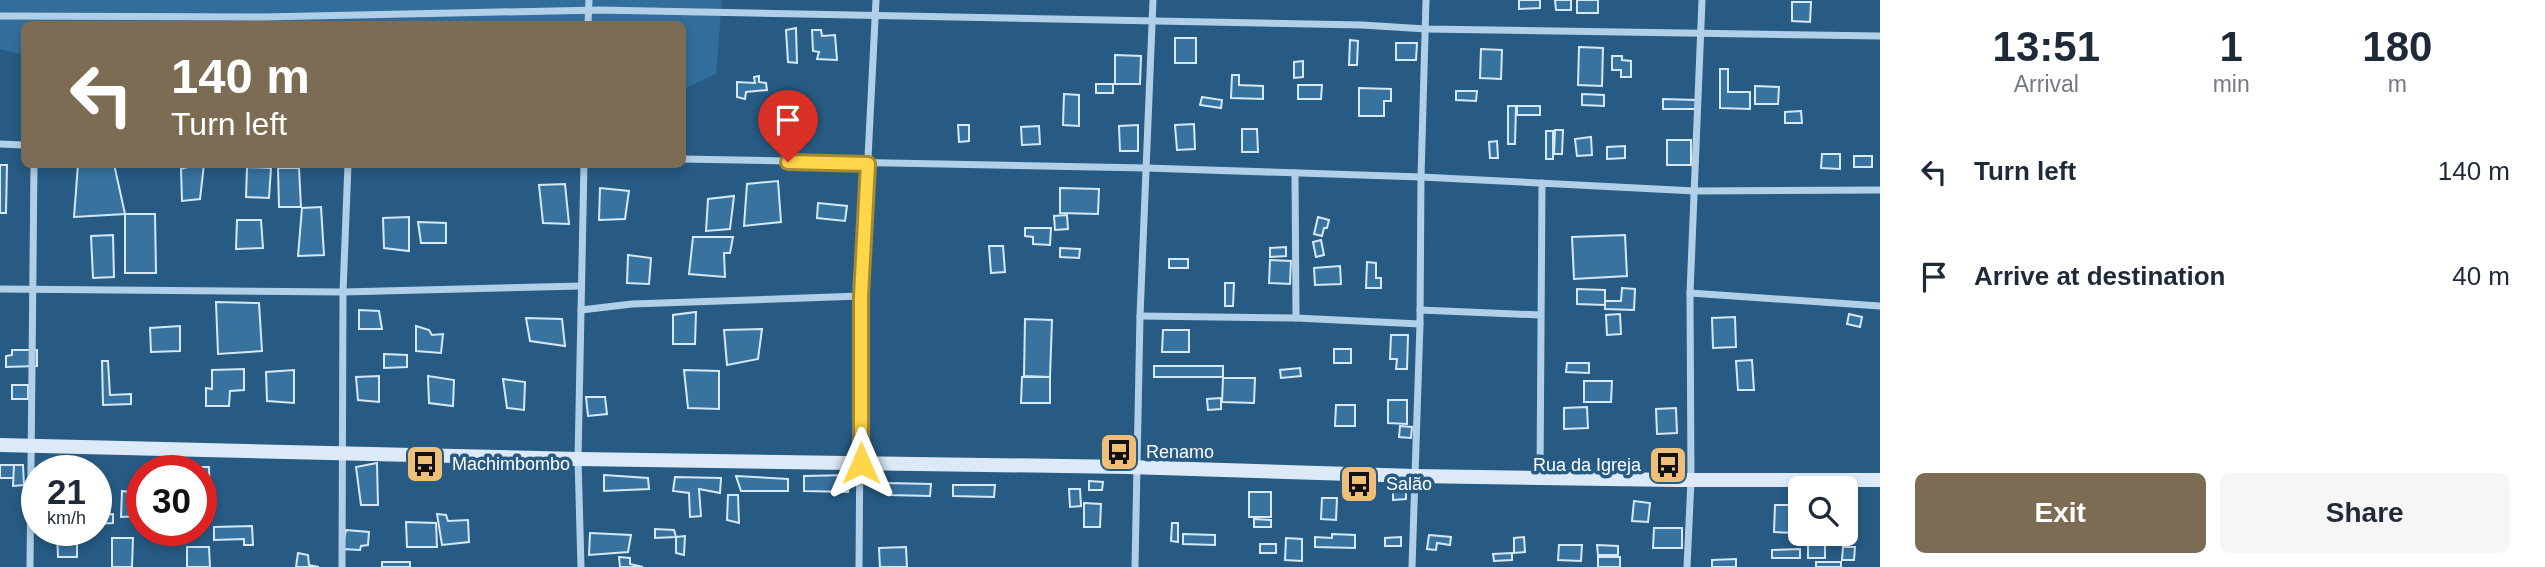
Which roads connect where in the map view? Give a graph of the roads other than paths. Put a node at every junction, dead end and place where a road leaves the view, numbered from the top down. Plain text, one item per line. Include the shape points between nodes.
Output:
1 (589, 0) edge
2 (876, 0) edge
3 (1153, 0) edge
4 (1426, 0) edge
5 (1702, 0) edge
6 (589, 10) junction
7 (876, 15) junction
8 (0, 16) edge
9 (264, 21) edge
10 (588, 21) edge
11 (1152, 21) junction
12 (1426, 29) junction
13 (1700, 34) junction
14 (1880, 36) edge
15 (0, 144) edge
16 (21, 145) edge
17 (686, 159) edge
18 (868, 164) junction
19 (34, 168) edge
20 (348, 168) edge
21 (584, 168) edge
22 (1146, 168) junction
23 (1295, 173) junction
24 (1421, 177) junction
25 (1542, 183) junction
26 (1880, 190) edge
27 (1695, 191) junction
28 (581, 286) junction
29 (0, 289) edge
30 (32, 289) junction
31 (343, 292) junction
32 (1690, 293) junction
33 (861, 296) junction
34 (1880, 306) edge
35 (582, 310) junction
36 (1420, 310) junction
37 (1540, 315) junction
38 (1140, 316) junction
39 (1296, 318) junction
40 (1420, 324) junction
41 (0, 445) edge
42 (31, 445) junction
43 (341, 453) junction
44 (578, 459) junction
45 (861, 463) junction
46 (1137, 467) junction
47 (1415, 476) junction
48 (1540, 478) junction
49 (1691, 480) junction
50 (1880, 480) edge
51 (30, 567) edge
52 (342, 567) edge
53 (581, 567) edge
54 (859, 567) edge
55 (1135, 567) edge
56 (1412, 567) edge
57 (1687, 567) edge

1 - 6 street
2 - 7 street
3 - 11 street
4 - 12 street
5 - 13 street
6 - 7 street
6 - 9 street
6 - 10 street
7 - 11 street
7 - 18 street
8 - 9 street
11 - 12 street
11 - 22 street
12 - 13 street
12 - 24 street
13 - 14 street
13 - 27 street
15 - 16 street
17 - 18 street
18 - 22 street
18 - 33 street
19 - 30 street
20 - 31 street
21 - 28 street
22 - 23 street
22 - 38 street
23 - 24 street
23 - 39 street
24 - 25 street
24 - 36 street
25 - 27 street
25 - 37 street
26 - 27 street
27 - 32 street
28 - 31 street
28 - 35 street
29 - 30 street
30 - 31 street
30 - 42 street
31 - 43 street
32 - 34 street
32 - 49 street
33 - 35 street
33 - 45 street
35 - 44 street
36 - 37 street
36 - 40 street
37 - 48 street
38 - 39 street
38 - 46 street
39 - 40 street
40 - 47 street
41 - 42 street
42 - 43 street
42 - 51 street
43 - 44 street
43 - 52 street
44 - 45 street
44 - 53 street
45 - 46 street
45 - 54 street
46 - 47 street
46 - 55 street
47 - 48 street
47 - 56 street
48 - 49 street
49 - 50 street
49 - 57 street

